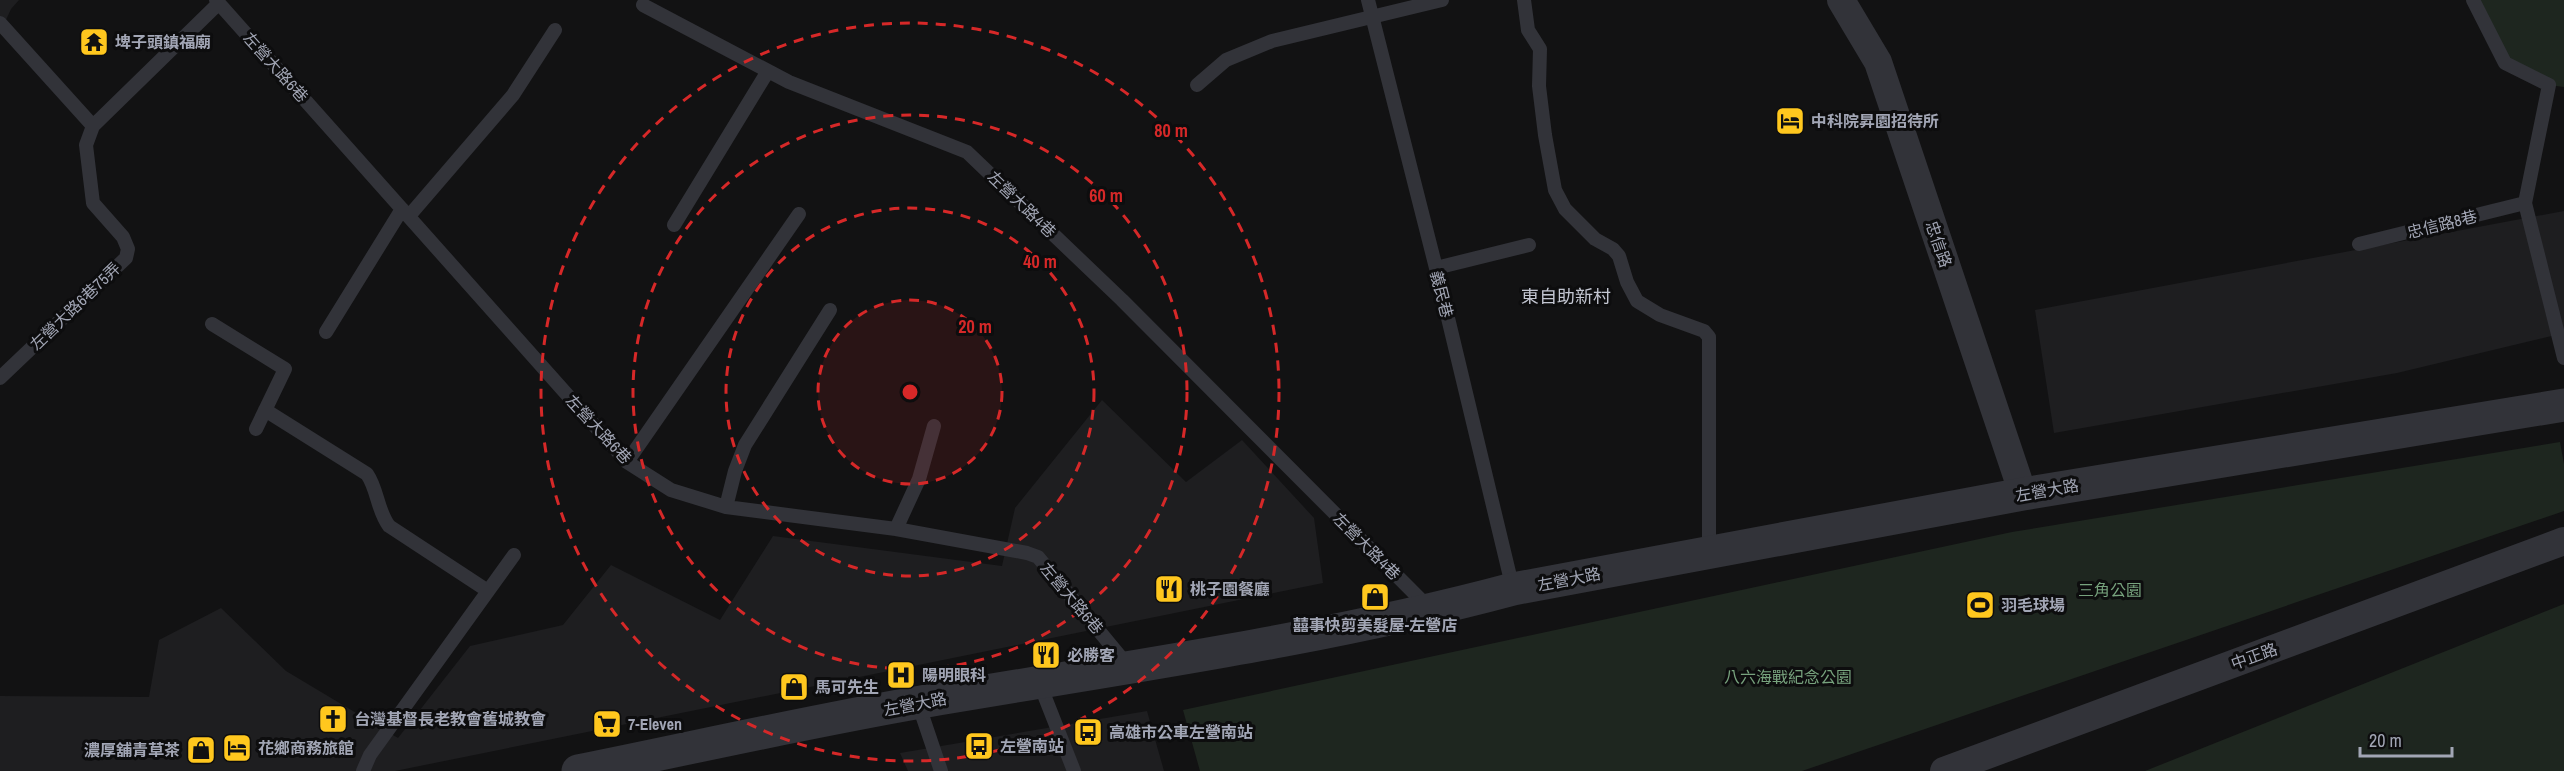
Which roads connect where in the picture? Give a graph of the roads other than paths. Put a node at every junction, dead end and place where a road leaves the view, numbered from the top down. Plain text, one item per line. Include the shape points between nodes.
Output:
1 (1368, 0) edge
2 (1442, 0) edge
3 (1524, 0) edge
4 (1841, 0) edge
5 (2473, 0) edge
6 (217, 2) edge
7 (643, 5) dead end
8 (1372, 17) junction
9 (0, 24) edge
10 (555, 30) dead end
11 (768, 71) junction
12 (1197, 85) dead end
13 (2549, 85) junction
14 (2564, 87) edge
15 (93, 126) junction
16 (2525, 203) junction
17 (405, 213) junction
18 (799, 214) dead end
19 (674, 225) dead end
20 (1529, 244) dead end
21 (2359, 244) dead end
22 (1436, 268) junction
23 (830, 310) dead end
24 (212, 324) dead end
25 (326, 332) dead end
26 (2564, 358) edge
27 (0, 378) edge
28 (2564, 405) edge
29 (265, 410) junction
30 (934, 426) dead end
31 (256, 429) dead end
32 (627, 462) junction
33 (2024, 494) junction
34 (726, 507) junction
35 (896, 530) junction
36 (2564, 541) edge
37 (1709, 552) junction
38 (514, 555) dead end
39 (1513, 589) junction
40 (488, 591) junction
41 (1432, 611) junction
42 (1130, 667) junction
43 (1039, 682) junction
44 (918, 703) junction
45 (363, 771) edge
46 (578, 771) edge
47 (941, 771) edge
48 (1074, 771) edge
49 (1944, 771) edge

1 - 8 lane, 義民巷
2 - 8 lane
3 - 37 lane via 1528,30 1540,49 1539,86 1545,135 1555,190 1565,209 1595,239 1613,249 1637,301 1710,337
4 - 33 street, 忠信路 via 1878,62
5 - 13 lane via 2505,63
6 - 15 lane
6 - 17 lane, 左營大路6巷
7 - 11 lane, 左營大路4巷
8 - 12 lane via 1272,41 1226,60
8 - 22 lane, 義民巷
9 - 15 lane
10 - 17 lane via 513,95
11 - 19 lane
11 - 41 lane, 左營大路4巷 via 967,152 1122,300
13 - 14 lane
13 - 16 lane
15 - 27 lane, 左營大路6巷75弄 via 86,145 93,203 123,237 128,249 126,258
16 - 21 lane, 忠信路8巷
16 - 26 lane
17 - 25 lane
17 - 32 lane, 左營大路6巷
18 - 32 lane
20 - 22 lane
22 - 39 lane, 義民巷
23 - 34 lane via 745,445
24 - 29 lane via 285,369
28 - 33 street, 左營大路
29 - 31 lane
29 - 40 lane via 367,474 373,482 381,515 390,526
30 - 35 lane via 919,479
32 - 34 lane, 左營大路6巷 via 671,490
33 - 37 street, 左營大路
34 - 35 lane, 左營大路6巷
35 - 42 lane, 左營大路6巷 via 1038,557
36 - 49 street, 中正路
37 - 39 street, 左營大路
38 - 40 lane
39 - 41 street, 左營大路
40 - 45 lane via 370,755
41 - 42 street, 左營大路
42 - 43 street, 左營大路
43 - 44 street, 左營大路
43 - 48 lane
44 - 46 street, 左營大路
44 - 47 lane

